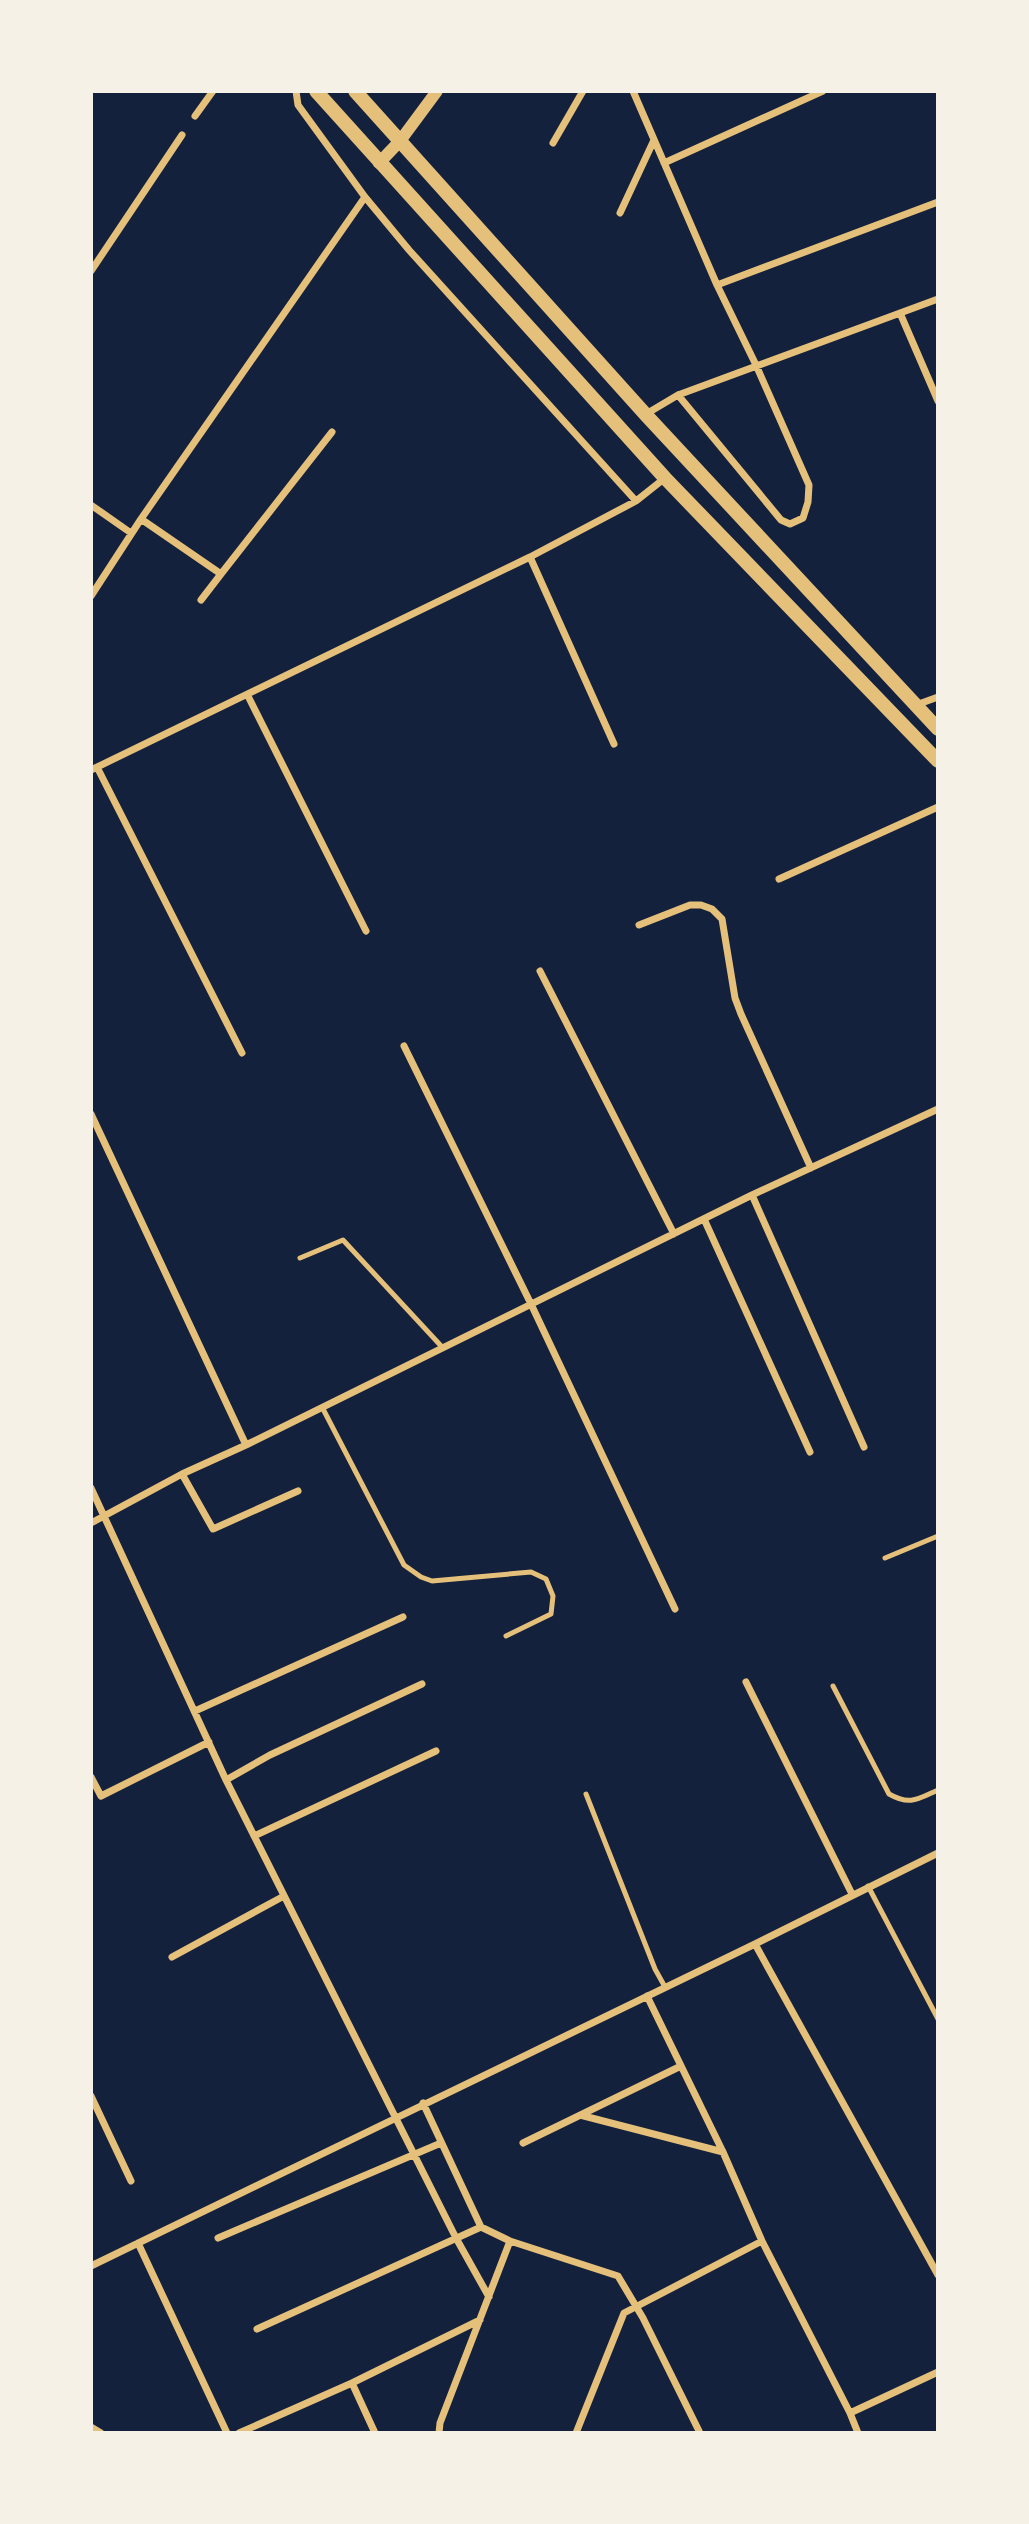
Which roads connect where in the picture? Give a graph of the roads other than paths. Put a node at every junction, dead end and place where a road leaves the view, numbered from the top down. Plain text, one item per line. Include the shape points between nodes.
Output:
1 (213, 91) edge
2 (296, 91) edge
3 (316, 91) edge
4 (355, 91) edge
5 (437, 91) edge
6 (583, 91) edge
7 (633, 91) edge
8 (823, 91) edge
9 (195, 116) dead end
10 (181, 135) dead end
11 (654, 140) junction
12 (400, 141) junction
13 (553, 142) dead end
14 (379, 163) junction
15 (664, 163) junction
16 (365, 197) junction
17 (938, 202) edge
18 (620, 214) dead end
19 (91, 271) edge
20 (717, 285) junction
21 (938, 299) edge
22 (900, 313) junction
23 (756, 365) junction
24 (678, 395) junction
25 (938, 401) edge
26 (646, 415) junction
27 (332, 432) dead end
28 (665, 478) junction
29 (635, 501) junction
30 (91, 505) edge
31 (141, 519) junction
32 (131, 533) junction
33 (530, 557) junction
34 (221, 574) junction
35 (91, 596) edge
36 (201, 600) dead end
37 (248, 696) junction
38 (938, 697) edge
39 (916, 705) junction
40 (938, 729) edge
41 (614, 744) dead end
42 (938, 761) edge
43 (94, 769) edge
44 (938, 769) edge
45 (938, 807) edge
46 (779, 879) dead end
47 (639, 925) dead end
48 (366, 931) dead end
49 (540, 971) dead end
50 (404, 1046) dead end
51 (242, 1054) dead end
52 (938, 1109) edge
53 (91, 1114) edge
54 (811, 1168) junction
55 (752, 1195) junction
56 (704, 1219) junction
57 (674, 1234) junction
58 (300, 1258) dead end
59 (531, 1304) junction
60 (443, 1348) junction
61 (322, 1407) junction
62 (246, 1445) junction
63 (864, 1447) dead end
64 (810, 1452) dead end
65 (182, 1474) junction
66 (91, 1489) edge
67 (298, 1492) dead end
68 (104, 1516) junction
69 (91, 1523) edge
70 (938, 1536) edge
71 (885, 1558) dead end
72 (676, 1609) dead end
73 (403, 1617) dead end
74 (506, 1636) dead end
75 (746, 1682) dead end
76 (422, 1684) dead end
77 (833, 1686) dead end
78 (195, 1711) junction
79 (209, 1742) junction
80 (436, 1751) dead end
81 (91, 1777) edge
82 (226, 1780) junction
83 (938, 1790) edge
84 (586, 1794) dead end
85 (254, 1836) junction
86 (938, 1853) edge
87 (868, 1886) junction
88 (852, 1894) junction
89 (284, 1896) junction
90 (755, 1944) junction
91 (172, 1957) dead end
92 (665, 1987) junction
93 (647, 1996) junction
94 (938, 2019) edge
95 (681, 2066) junction
96 (91, 2096) edge
97 (423, 2103) junction
98 (580, 2115) junction
99 (395, 2116) junction
100 (441, 2143) junction
101 (523, 2143) dead end
102 (723, 2152) junction
103 (414, 2154) junction
104 (131, 2181) dead end
105 (481, 2227) junction
106 (218, 2238) dead end
107 (456, 2238) junction
108 (510, 2241) junction
109 (762, 2241) junction
110 (138, 2243) junction
111 (91, 2266) edge
112 (938, 2275) edge
113 (489, 2297) junction
114 (636, 2306) junction
115 (480, 2320) junction
116 (257, 2329) dead end
117 (938, 2372) edge
118 (352, 2383) junction
119 (850, 2413) junction
120 (91, 2427) edge
121 (101, 2433) edge
122 (226, 2433) edge
123 (239, 2433) edge
124 (375, 2433) edge
125 (439, 2433) edge
126 (576, 2433) edge
127 (700, 2433) edge
128 (858, 2433) edge

1 - 9 street
2 - 16 street via 298,106
3 - 14 main road
4 - 12 main road
5 - 12 street
6 - 13 street
7 - 11 street
8 - 15 street
10 - 19 street
11 - 15 street
11 - 18 street
12 - 14 street
12 - 26 main road
14 - 28 main road
15 - 20 street
16 - 29 street
16 - 31 street
17 - 20 street
20 - 23 street
21 - 22 street
22 - 23 street
22 - 25 street
23 - 24 street
23 - 24 street via 809,485 803,518 790,524 781,520
24 - 26 street
26 - 39 main road
27 - 34 street
28 - 29 street
28 - 42 main road
29 - 33 street
30 - 32 street
31 - 32 street
31 - 34 street
32 - 35 street
33 - 37 street
33 - 41 street
34 - 36 street
37 - 43 street
37 - 48 street
38 - 39 street
39 - 40 main road
42 - 44 street
43 - 51 street
45 - 46 street
47 - 54 street via 690,905 712,909 722,919 735,998
49 - 57 street
50 - 59 street
52 - 54 street
53 - 62 street
54 - 55 street
55 - 56 street
55 - 63 street
56 - 57 street
56 - 64 street
57 - 59 street
58 - 60 lane via 343,1240
59 - 60 street
59 - 72 street
60 - 61 street
61 - 62 street
61 - 74 lane via 404,1565 432,1581 531,1572 546,1579 553,1597 551,1614
62 - 65 street
65 - 67 street via 213,1529
65 - 68 street
66 - 68 street
68 - 69 street
68 - 78 street
70 - 71 lane
73 - 78 street
75 - 88 street
76 - 82 street
77 - 83 lane via 889,1794 912,1802
78 - 79 street
79 - 81 street via 101,1796
79 - 82 street
80 - 85 street
82 - 85 street
84 - 92 lane
85 - 89 street
86 - 87 street
87 - 88 street
87 - 94 lane
88 - 90 street
89 - 91 street
89 - 99 street
90 - 92 street
90 - 112 street
92 - 93 street
93 - 95 street
93 - 97 street
95 - 98 street
95 - 102 street
96 - 104 street
97 - 99 street
97 - 100 street
98 - 101 street
98 - 102 street
99 - 103 street
99 - 110 street
100 - 103 street
100 - 105 street
102 - 109 street
103 - 106 street
103 - 107 street
105 - 107 street
105 - 108 street
107 - 113 street
107 - 116 street
108 - 113 street
108 - 114 street via 618,2276
109 - 114 street
109 - 119 street
110 - 111 street
110 - 122 street
113 - 115 street
114 - 126 street via 624,2313
114 - 127 street
115 - 118 street
115 - 125 street
117 - 119 street
118 - 123 street
118 - 124 street
119 - 128 street
120 - 121 street

